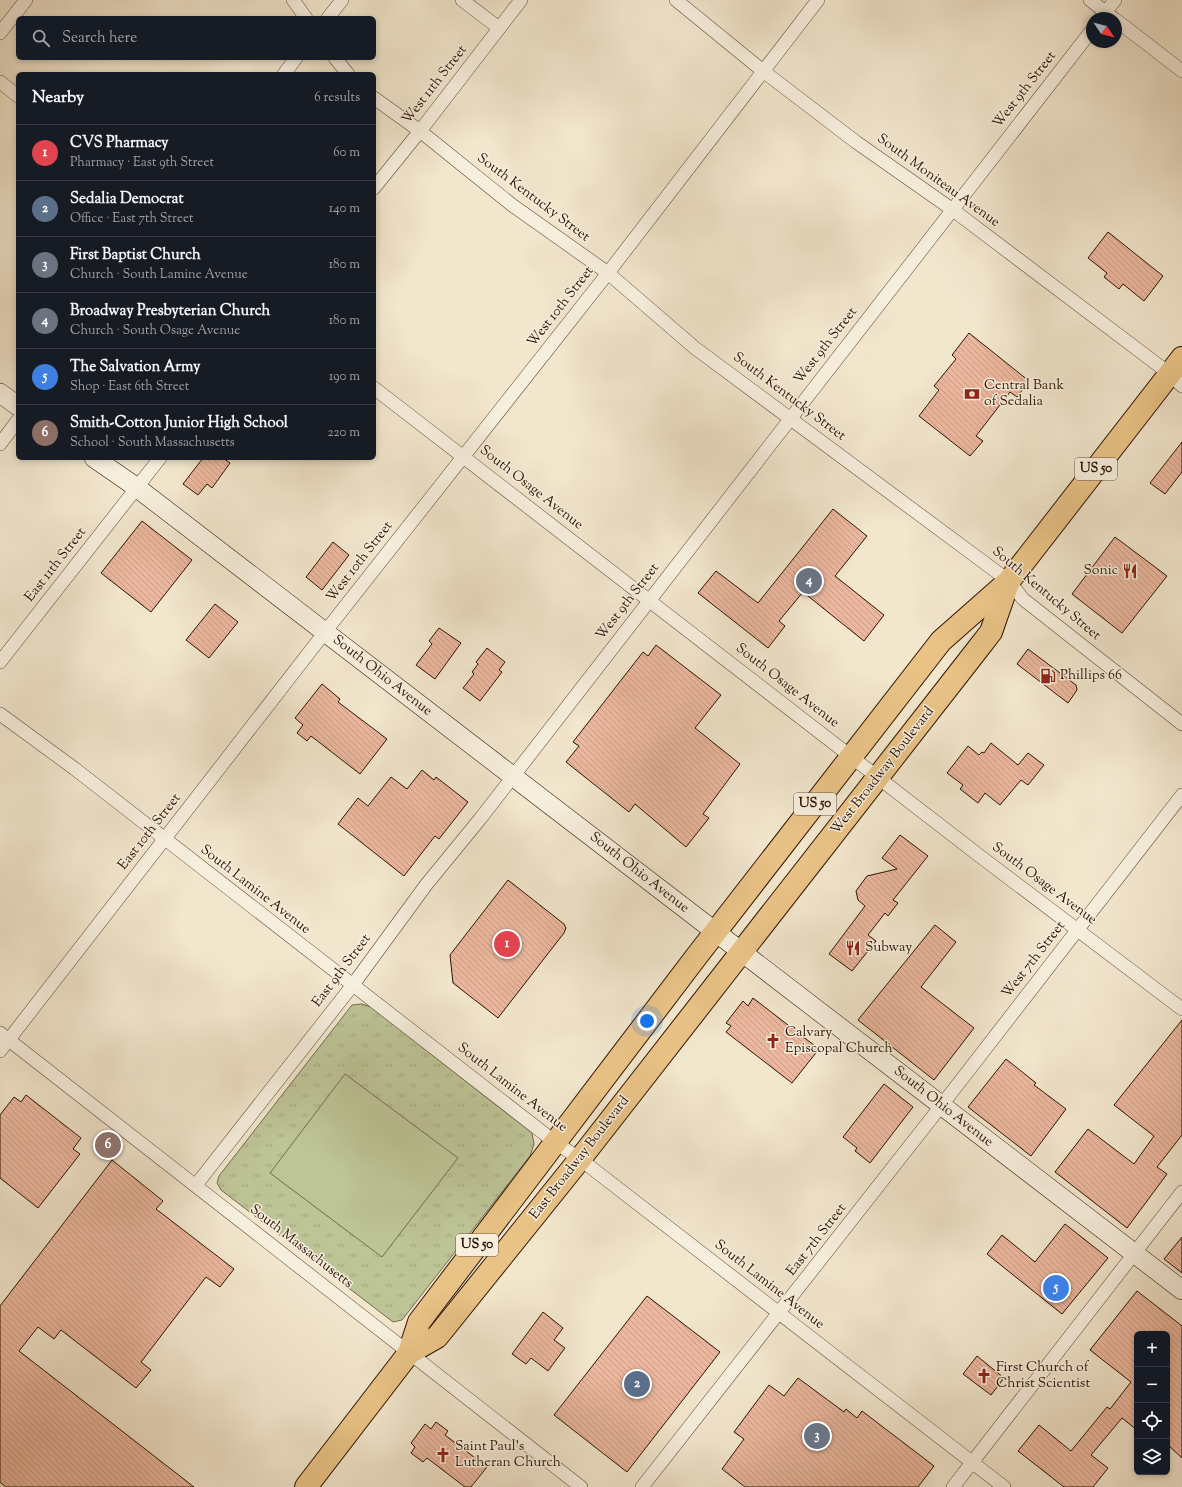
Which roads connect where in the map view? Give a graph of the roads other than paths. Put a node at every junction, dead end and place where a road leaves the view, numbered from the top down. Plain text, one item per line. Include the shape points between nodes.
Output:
1 (26, 0) edge
2 (293, 0) edge
3 (342, 0) edge
4 (462, 0) edge
5 (520, 0) edge
6 (676, 0) edge
7 (818, 0) edge
8 (1090, 0) edge
9 (1116, 0) edge
10 (1103, 12) edge
11 (1111, 12) edge
12 (305, 16) edge
13 (330, 16) edge
14 (1122, 27) edge
15 (499, 28) junction
16 (0, 33) edge
17 (1086, 38) edge
18 (294, 60) edge
19 (337, 60) edge
20 (763, 71) junction
21 (1182, 71) edge
22 (286, 72) edge
23 (346, 72) edge
24 (0, 82) edge
25 (16, 94) edge
26 (376, 99) edge
27 (420, 131) junction
28 (376, 186) edge
29 (953, 210) junction
30 (608, 273) junction
31 (1178, 372) edge
32 (376, 390) edge
33 (0, 393) edge
34 (16, 405) edge
35 (790, 418) junction
36 (16, 423) edge
37 (0, 444) edge
38 (464, 457) junction
39 (97, 460) edge
40 (158, 460) edge
41 (136, 487) junction
42 (1009, 581) junction
43 (650, 600) junction
44 (325, 632) junction
45 (0, 662) edge
46 (0, 714) edge
47 (1182, 724) edge
48 (852, 756) junction
49 (513, 776) junction
50 (879, 777) junction
51 (1182, 795) edge
52 (164, 840) junction
53 (1078, 929) junction
54 (716, 932) junction
55 (742, 952) junction
56 (352, 986) junction
57 (1182, 1009) edge
58 (4, 1036) edge
59 (0, 1051) edge
60 (941, 1106) junction
61 (555, 1142) junction
62 (580, 1159) junction
63 (196, 1185) junction
64 (1182, 1192) edge
65 (1134, 1254) junction
66 (1182, 1290) edge
67 (779, 1313) junction
68 (409, 1353) junction
69 (972, 1463) junction
70 (306, 1487) edge
71 (581, 1487) edge
72 (642, 1487) edge
73 (953, 1487) edge
74 (1004, 1487) edge

1 - 16 street
2 - 12 street
3 - 13 street
4 - 15 street
5 - 15 street, West 11th Street
6 - 20 street, South Moniteau Avenue
7 - 20 street, West 10th Street
8 - 10 street
9 - 11 street
14 - 21 street
15 - 27 street, West 11th Street
17 - 29 street, West 9th Street
18 - 22 street
19 - 23 street
20 - 29 street, South Moniteau Avenue via 856,142
20 - 30 street, West 10th Street
24 - 25 street
26 - 27 street, South Kentucky Street
27 - 28 street, West 11th Street
27 - 30 street, South Kentucky Street via 512,205
29 - 31 street, South Moniteau Avenue
29 - 35 street, West 9th Street
30 - 35 street, South Kentucky Street via 695,348
30 - 38 street, West 10th Street
31 - 42 highway, West Broadway Boulevard / US 50
32 - 38 street, South Osage Avenue
33 - 34 main road
35 - 42 street, South Kentucky Street
35 - 43 street, West 9th Street
36 - 37 street
38 - 43 street, South Osage Avenue
38 - 44 street, West 10th Street
39 - 41 main road, South Ohio Avenue
40 - 41 street
41 - 44 main road, South Ohio Avenue
41 - 45 street, East 11th Street
42 - 47 street, South Kentucky Street via 1023,599
42 - 48 highway, West Broadway Boulevard / US 50 via 941,641
42 - 50 highway, West Broadway Boulevard / US 50 via 991,632
43 - 48 street, South Osage Avenue
43 - 49 street, West 9th Street
44 - 49 main road, South Ohio Avenue
44 - 52 street, East 10th Street
46 - 52 street, South Lamine Avenue
48 - 50 street, South Osage Avenue
48 - 54 highway, West Broadway Boulevard / US 50
49 - 54 main road, South Ohio Avenue
49 - 56 street, East 9th Street via 426,885
50 - 53 street, South Osage Avenue
50 - 55 highway, West Broadway Boulevard / US 50
51 - 53 street, West 7th Street
52 - 56 street, South Lamine Avenue
52 - 58 street, East 10th Street
53 - 57 street, South Osage Avenue
53 - 60 street, West 7th Street
54 - 55 main road, South Ohio Avenue
54 - 61 highway, East Broadway Boulevard / US 50
55 - 60 main road, South Ohio Avenue
55 - 62 highway, East Broadway Boulevard / US 50
56 - 61 street, South Lamine Avenue
56 - 63 street, East 9th Street
58 - 59 street, East 10th Street
58 - 63 street, South Massachusetts
60 - 65 main road, South Ohio Avenue
60 - 67 street, East 7th Street
61 - 62 street, South Lamine Avenue
61 - 68 highway, East Broadway Boulevard / US 50 via 419,1322
62 - 67 street, South Lamine Avenue
62 - 68 highway, East Broadway Boulevard / US 50 via 437,1337
63 - 68 street, South Massachusetts
64 - 65 street
65 - 66 main road, South Ohio Avenue
65 - 69 street
67 - 69 street, South Lamine Avenue
67 - 72 street, East 7th Street
68 - 70 highway, East Broadway Boulevard / US 50
68 - 71 street, South Massachusetts
69 - 73 street
69 - 74 street, South Lamine Avenue

